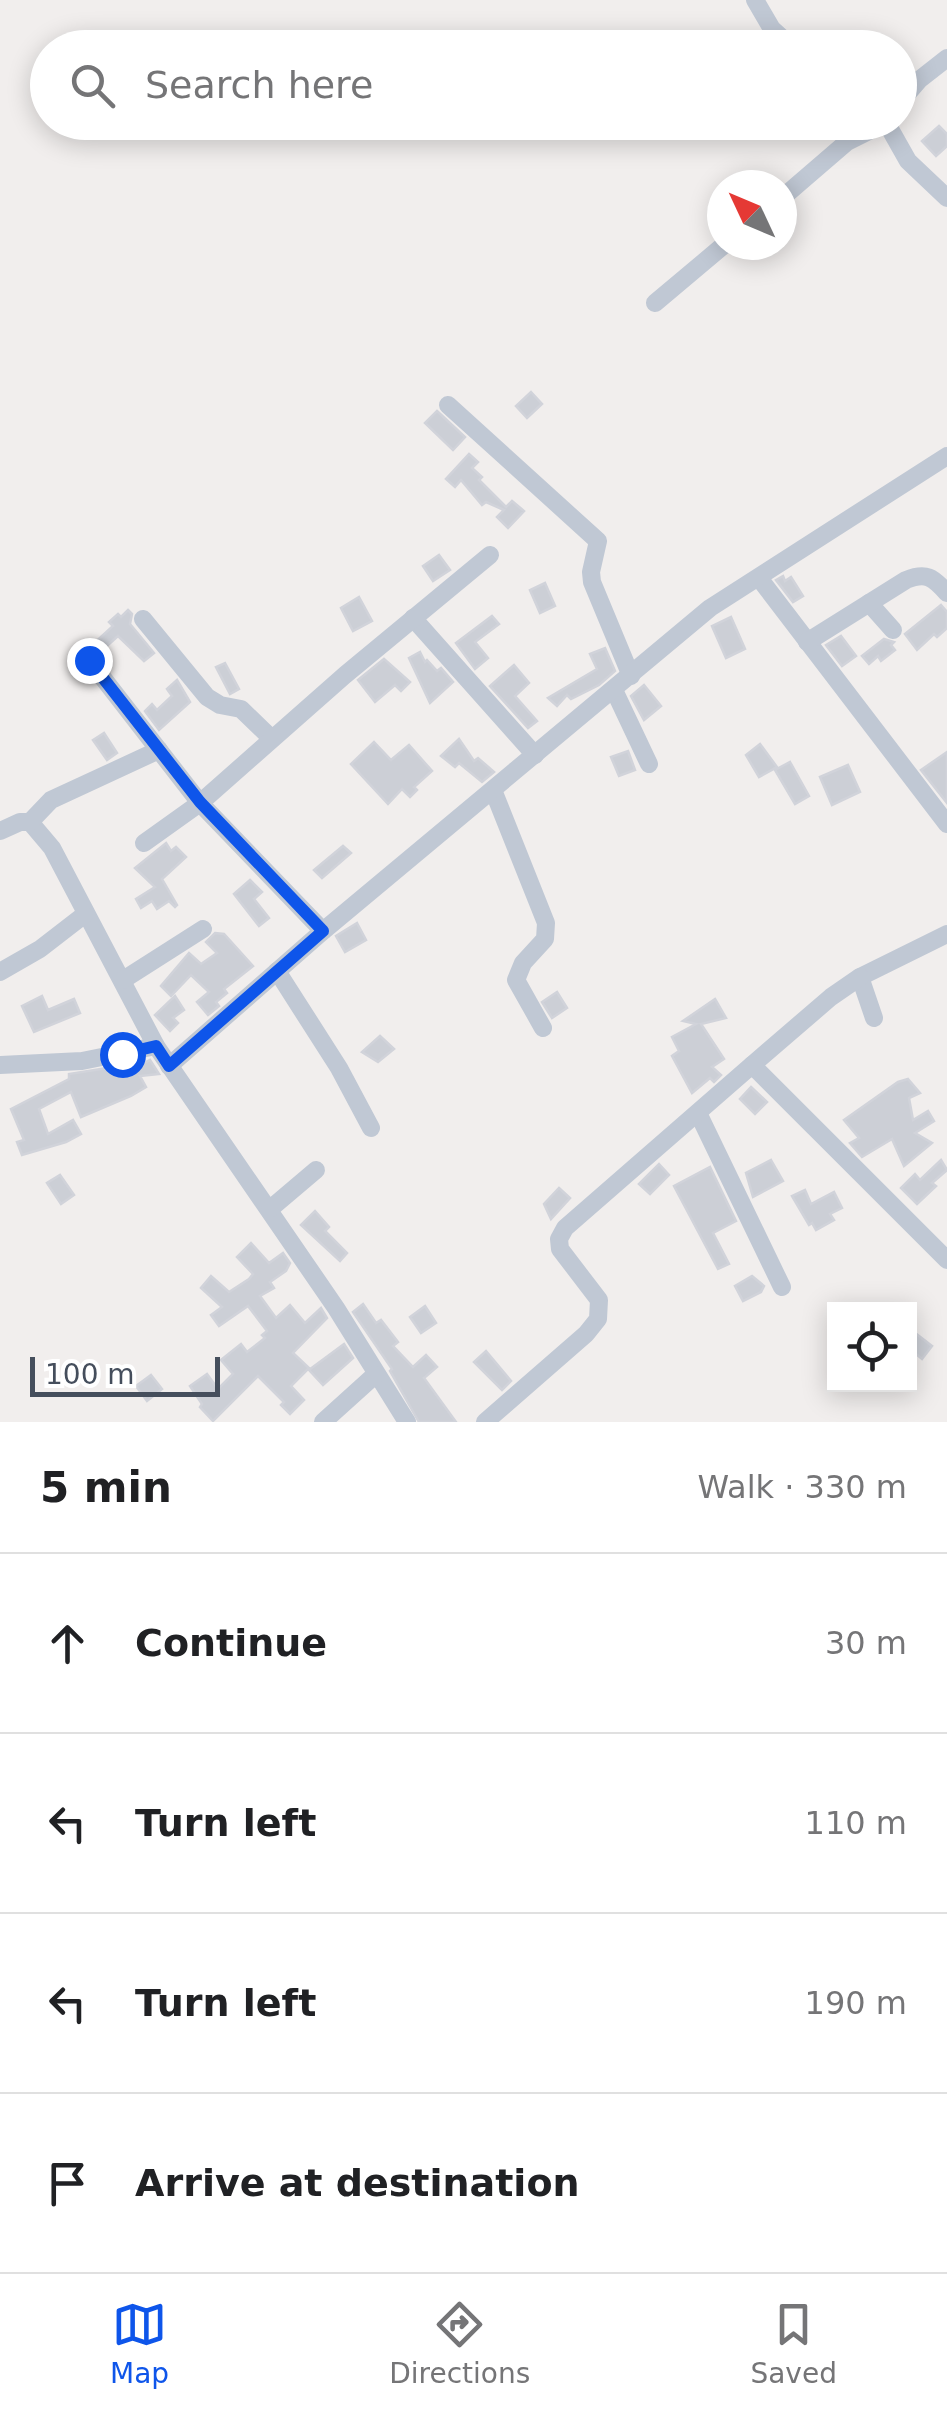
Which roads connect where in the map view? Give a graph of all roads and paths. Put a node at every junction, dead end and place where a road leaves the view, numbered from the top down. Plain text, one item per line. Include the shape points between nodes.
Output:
1 (754, 0) edge
2 (773, 30) edge
3 (947, 58) edge
4 (917, 82) edge
5 (850, 140) edge
6 (896, 140) edge
7 (797, 185) edge
8 (947, 198) edge
9 (707, 259) edge
10 (655, 303) dead end
11 (448, 405) dead end
12 (947, 456) edge
13 (490, 556) dead end
14 (759, 578) junction
15 (947, 593) edge
16 (870, 602) junction
17 (414, 618) junction
18 (143, 619) dead end
19 (893, 630) dead end
20 (807, 642) junction
21 (89, 660) dead end
22 (631, 676) junction
23 (614, 690) junction
24 (271, 738) junction
25 (159, 750) junction
26 (535, 755) junction
27 (649, 764) dead end
28 (493, 790) junction
29 (200, 802) junction
30 (30, 822) junction
31 (947, 824) edge
32 (0, 831) edge
33 (144, 843) dead end
34 (84, 915) junction
35 (202, 929) dead end
36 (323, 931) junction
37 (947, 934) edge
38 (0, 972) edge
39 (276, 972) junction
40 (860, 978) junction
41 (122, 980) junction
42 (874, 1018) dead end
43 (543, 1028) dead end
44 (156, 1046) junction
45 (0, 1065) edge
46 (752, 1065) junction
47 (169, 1066) junction
48 (698, 1114) junction
49 (371, 1128) dead end
50 (316, 1170) dead end
51 (270, 1209) junction
52 (947, 1260) edge
53 (782, 1287) dead end
54 (375, 1374) junction
55 (323, 1422) edge
56 (407, 1422) edge
57 (485, 1422) edge

1 - 2 street
3 - 4 street
5 - 7 street
6 - 8 street
9 - 10 street
11 - 22 street via 598,541 592,582
12 - 14 street
13 - 17 street
14 - 20 street
14 - 22 street via 710,608
15 - 16 street via 920,574
16 - 19 street
16 - 20 street
17 - 24 street
17 - 26 street
18 - 24 street via 207,697 241,708
20 - 31 street
21 - 25 street
22 - 23 street
23 - 26 street
23 - 27 street
24 - 29 street
25 - 29 street
25 - 30 street via 51,800
26 - 28 street
28 - 36 street
28 - 43 street via 546,922 545,940 516,980
29 - 33 street
29 - 36 street
30 - 32 street
30 - 34 street via 52,848
34 - 38 street
34 - 41 street
35 - 41 street
36 - 39 street
37 - 40 street
39 - 47 street
39 - 49 street
40 - 42 street
40 - 46 street
41 - 44 street
44 - 45 street via 82,1062
44 - 47 street
46 - 48 street
46 - 52 street
47 - 51 street
48 - 53 street
48 - 57 street via 565,1228 560,1250 599,1300 598,1319
50 - 51 street
51 - 54 street
54 - 55 street
54 - 56 street

